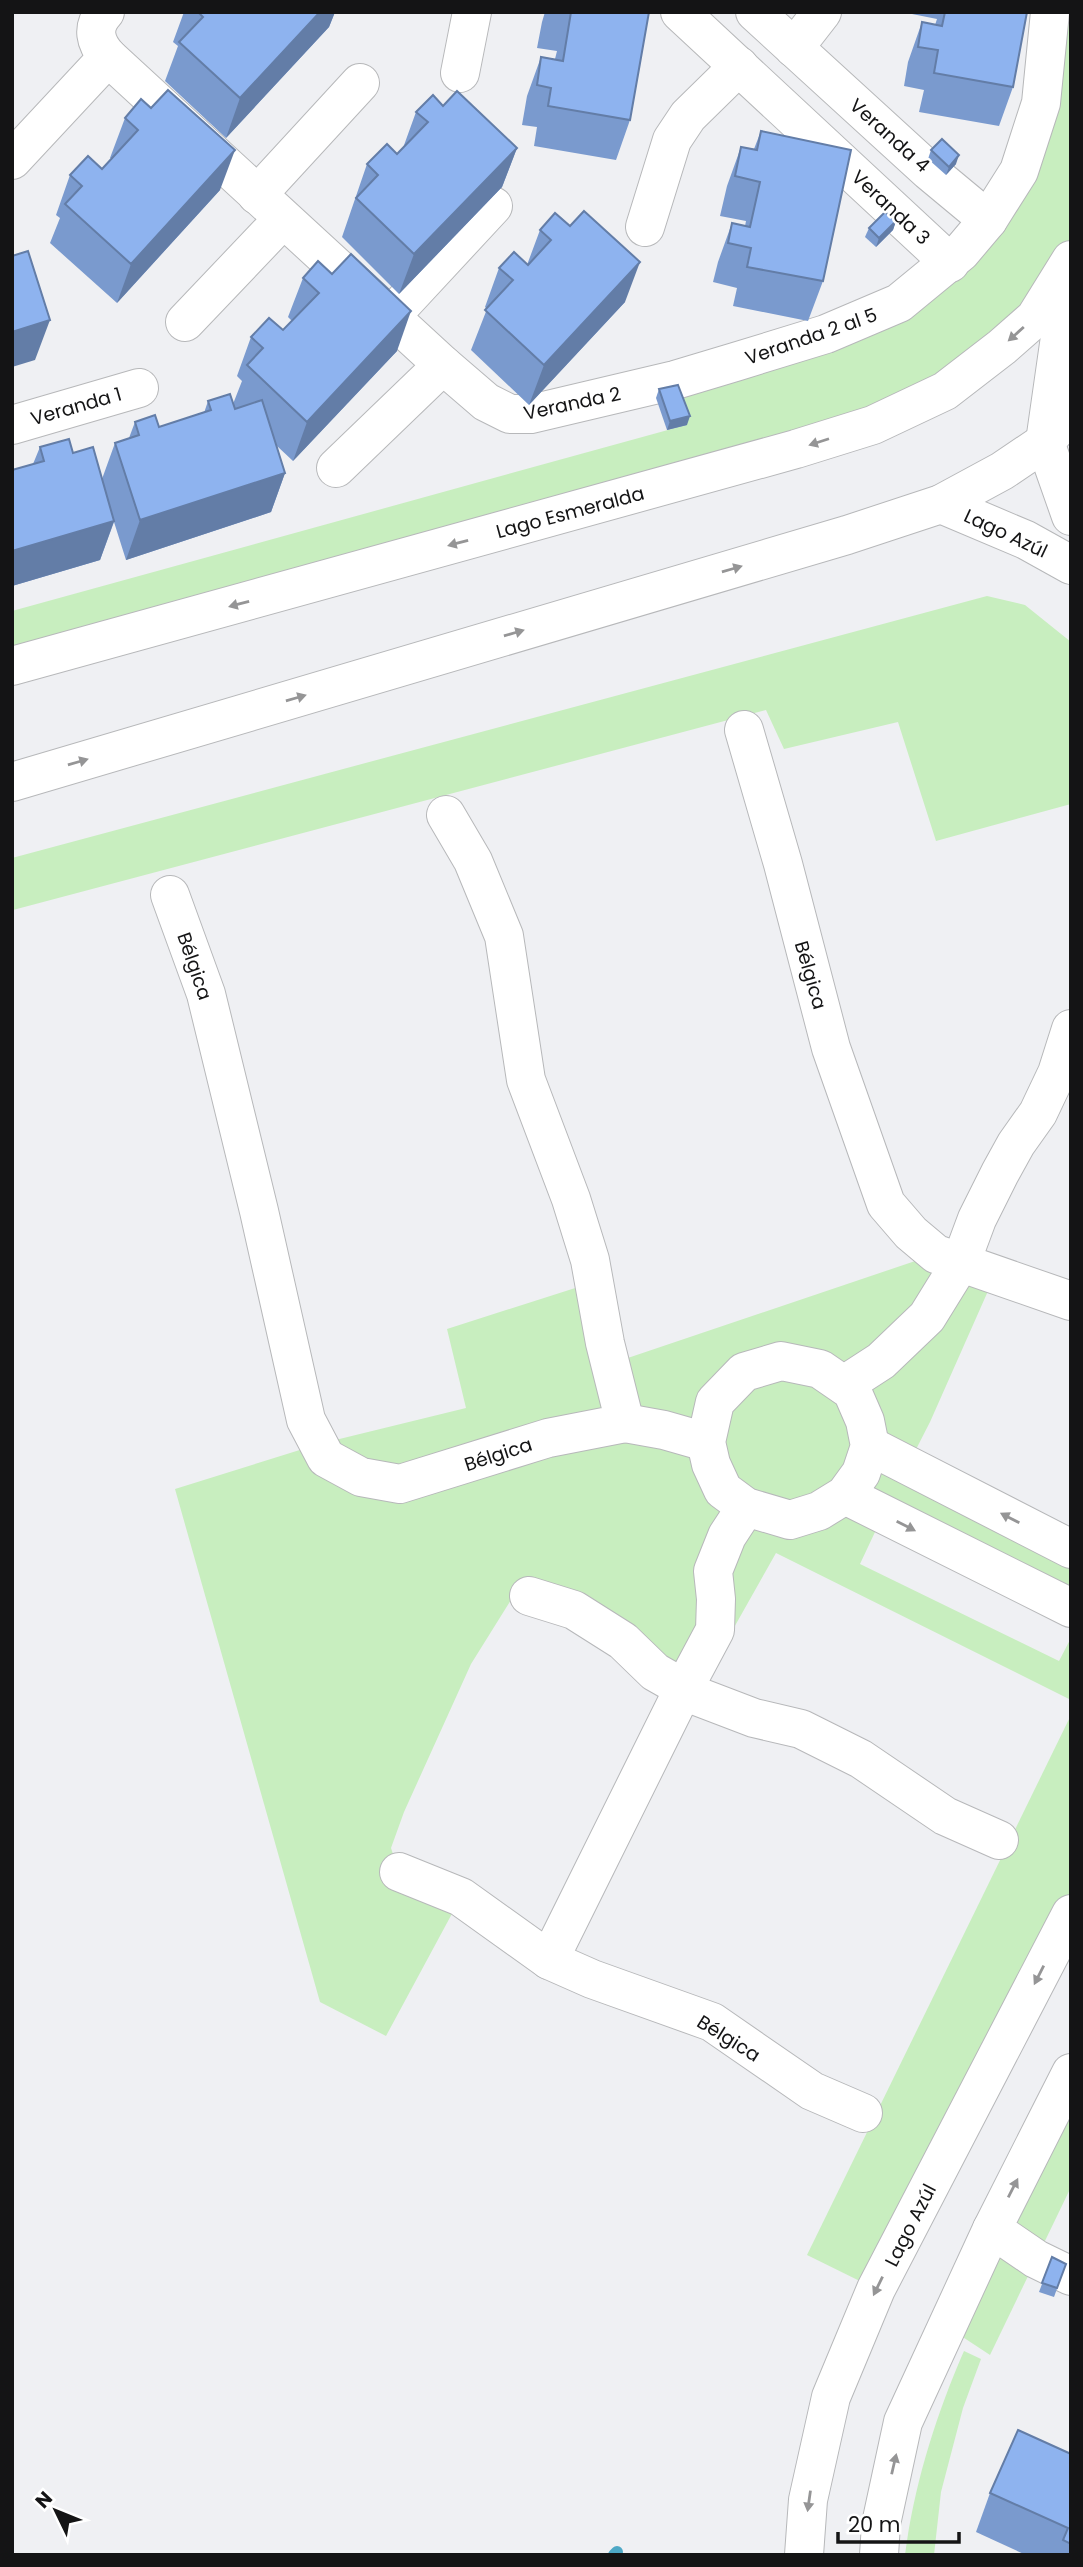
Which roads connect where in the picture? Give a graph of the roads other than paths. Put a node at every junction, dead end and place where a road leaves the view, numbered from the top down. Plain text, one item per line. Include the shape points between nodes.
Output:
1 (105, 12) edge
2 (472, 12) edge
3 (680, 12) edge
4 (755, 12) edge
5 (822, 12) edge
6 (1050, 12) edge
7 (794, 48) junction
8 (108, 57) junction
9 (739, 66) junction
10 (460, 73) dead end
11 (360, 83) dead end
12 (12, 160) edge
13 (493, 206) edge
14 (270, 207) junction
15 (988, 220) junction
16 (645, 227) dead end
17 (950, 263) junction
18 (1071, 263) edge
19 (390, 317) junction
20 (185, 322) dead end
21 (443, 365) junction
22 (675, 380) joint
23 (139, 388) dead end
24 (1071, 413) edge
25 (12, 425) edge
26 (1045, 442) junction
27 (336, 468) dead end
28 (941, 504) junction
29 (1071, 516) edge
30 (1071, 565) edge
31 (12, 666) edge
32 (744, 730) dead end
33 (12, 782) edge
34 (446, 815) dead end
35 (170, 895) dead end
36 (1071, 1029) edge
37 (961, 1262) junction
38 (1071, 1301) edge
39 (844, 1385) junction
40 (625, 1423) junction
41 (706, 1442) junction
42 (870, 1446) junction
43 (845, 1495) junction
44 (746, 1507) junction
45 (1071, 1549) edge
46 (529, 1596) dead end
47 (1071, 1608) edge
48 (684, 1688) junction
49 (999, 1840) dead end
50 (399, 1872) dead end
51 (1071, 1914) edge
52 (549, 1959) junction
53 (1071, 2073) edge
54 (863, 2113) dead end
55 (992, 2229) junction
56 (1071, 2276) edge
57 (804, 2555) edge
58 (878, 2555) edge

1 - 8 street, Veranda 2 via 95,33 98,47
2 - 10 street
3 - 9 street, Veranda 3
4 - 7 street, Veranda 4
5 - 7 street
6 - 15 street, Veranda 2 al 5 via 1041,103 1019,171
7 - 15 street, Veranda 4
8 - 12 street
8 - 14 street, Veranda 2
9 - 16 street via 688,116 671,140
9 - 17 street, Veranda 3
11 - 14 street
13 - 19 street
14 - 19 street, Veranda 2
14 - 20 street
15 - 17 street, Veranda 2 al 5
17 - 22 street, Veranda 2 al 5 via 899,303 839,329
18 - 26 street
18 -> 31 street, Lago Esmeralda via 1035,318 1002,347 945,391 873,425
19 - 21 street, Veranda 2
21 - 22 street, Veranda 2 via 486,402 510,414 531,414
21 - 27 street
23 - 25 street, Veranda 1
24 - 26 street
26 - 28 street
26 - 29 street
28 - 30 street, Lago Azúl via 1017,535
33 -> 28 street
32 - 37 street, Bélgica via 831,1048 886,1204 936,1254
34 - 40 street via 473,861 504,936 526,1080 590,1260
35 - 40 street, Bélgica via 206,994 306,1420 326,1458 361,1476 400,1485 548,1437
36 - 37 street via 1038,1114 1000,1173
37 - 38 street, Bélgica
37 - 39 street via 927,1317 881,1361
39 - 41 street via 820,1369 781,1361 744,1372 715,1402
39 - 42 street via 852,1391
40 - 41 street
41 - 44 street via 723,1490
42 - 43 street via 861,1473
45 -> 42 street
43 - 44 street via 819,1511 790,1520
43 -> 47 street
44 - 48 street via 727,1536 713,1571 715,1630
46 - 48 street via 574,1610 623,1641 655,1672
48 - 49 street via 754,1718 801,1729 861,1759 945,1816
48 - 52 street
50 - 52 street, Bélgica via 461,1897
51 -> 57 street, Lago Azúl via 871,2301 831,2398 808,2500
52 - 54 street, Bélgica via 712,2022 813,2091
55 -> 53 street
55 - 56 street
58 -> 55 street via 903,2423

